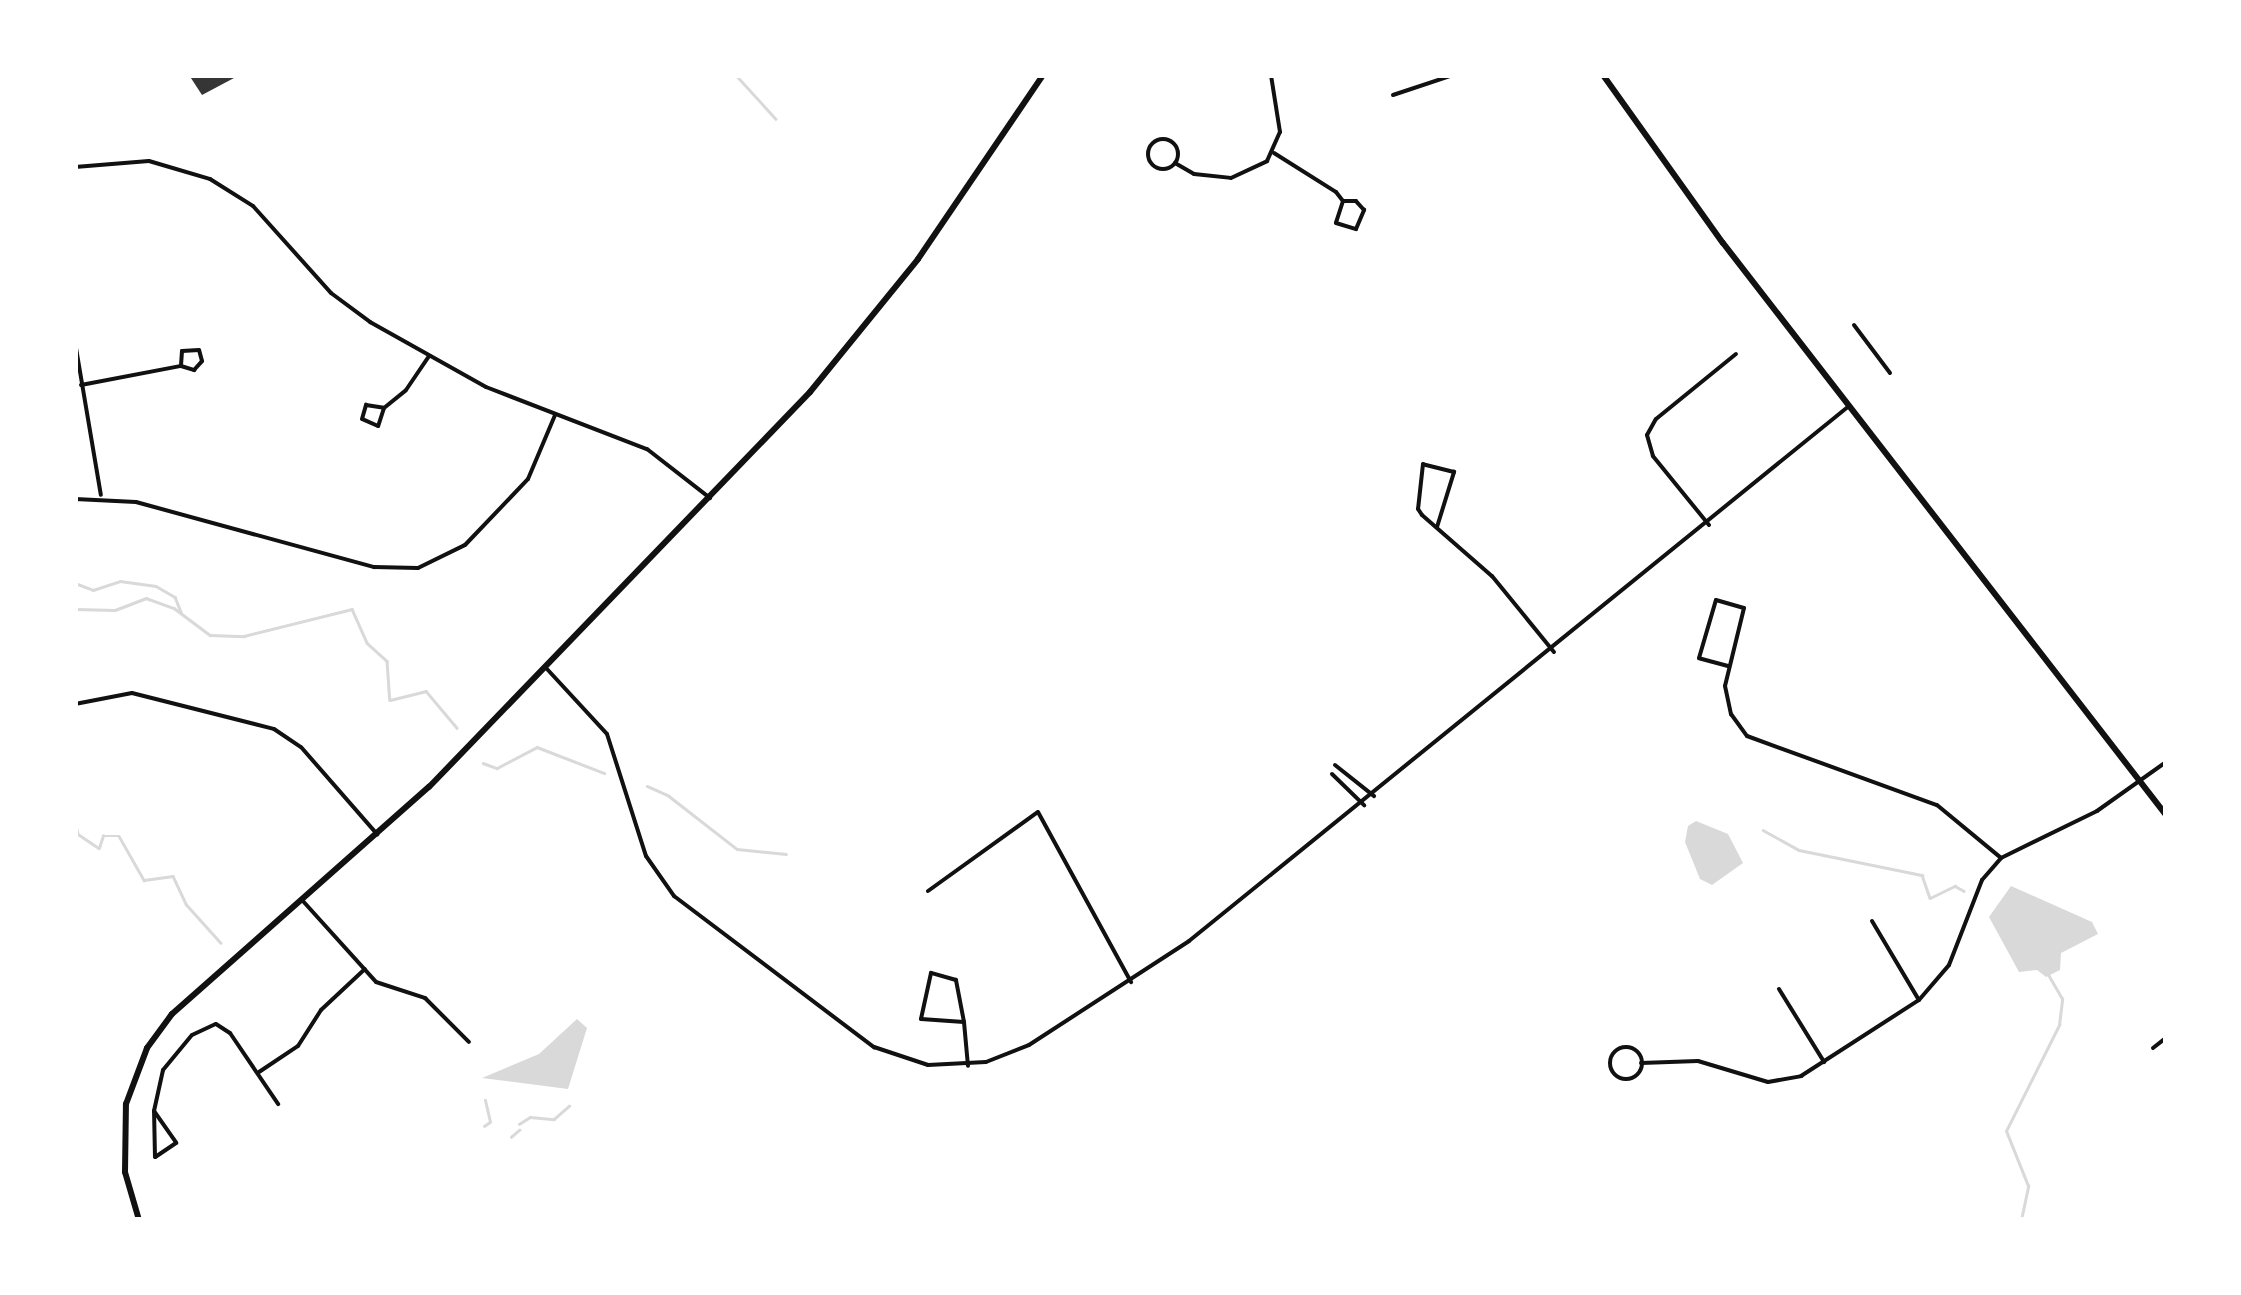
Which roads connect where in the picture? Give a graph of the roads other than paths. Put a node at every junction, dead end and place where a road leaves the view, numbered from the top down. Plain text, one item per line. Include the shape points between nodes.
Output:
1 (1042, 75) edge
2 (1271, 75) edge
3 (1453, 75) edge
4 (1603, 75) edge
5 (1393, 95) dead end
6 (1274, 153) junction
7 (1174, 163) junction
8 (75, 166) edge
9 (1342, 201) junction
10 (1854, 326) dead end
11 (75, 342) edge
12 (1736, 354) dead end
13 (428, 356) junction
14 (181, 366) junction
15 (1890, 373) dead end
16 (81, 385) junction
17 (1850, 406) junction
18 (384, 408) junction
19 (555, 415) junction
20 (101, 496) junction
21 (710, 498) junction
22 (75, 499) edge
23 (1709, 526) junction
24 (1437, 527) junction
25 (1554, 652) junction
26 (1728, 666) junction
27 (546, 667) junction
28 (75, 704) edge
29 (2166, 762) edge
30 (1335, 765) dead end
31 (1332, 774) dead end
32 (2140, 782) junction
33 (1374, 796) junction
34 (1364, 805) junction
35 (2166, 815) edge
36 (377, 834) junction
37 (2001, 858) junction
38 (928, 891) dead end
39 (302, 900) junction
40 (1872, 921) dead end
41 (365, 970) junction
42 (1131, 982) junction
43 (1779, 989) dead end
44 (1920, 1000) junction
45 (964, 1022) junction
46 (2166, 1038) edge
47 (468, 1042) dead end
48 (2153, 1048) dead end
49 (1824, 1062) junction
50 (1642, 1063) junction
51 (968, 1066) junction
52 (258, 1073) junction
53 (278, 1104) dead end
54 (154, 1110) junction
55 (140, 1220) edge

1 - 21 main road via 877,314
2 - 6 street via 1280,122
3 - 5 street
4 - 17 main road
6 - 7 street via 1259,168 1232,178 1194,174
6 - 9 street via 1327,184
7 - 7 street via 1152,165 1152,144 1171,142
8 - 13 street via 149,161 210,179 252,206 331,293
9 - 9 street via 1336,223 1356,229 1364,210 1356,201
10 - 15 street
11 - 16 street
12 - 23 street via 1656,419 1646,435 1653,456
13 - 18 street via 414,382
13 - 19 street
14 - 14 street via 198,368 199,350 182,350
14 - 16 street
16 - 20 street
17 - 23 street
17 - 32 main road
18 - 18 street via 366,405 362,419 378,426
19 - 20 street via 528,479 465,544 418,568 374,567
19 - 21 street via 665,458
20 - 22 street
21 - 27 main road
23 - 25 street
24 - 24 street via 1415,502 1423,464 1454,472
24 - 25 street via 1492,576
25 - 33 street
26 - 26 street via 1744,608 1716,600 1699,658
26 - 37 street via 1726,700 1746,736 1937,804
27 - 36 main road
27 - 51 street via 607,734 642,846 674,896 854,1036 915,1063
28 - 36 street via 132,693 274,730 301,747
29 - 32 street
30 - 33 street
31 - 34 street
32 - 35 main road
32 - 37 street
33 - 34 street
34 - 42 street
36 - 39 main road
37 - 44 street via 1982,880 1949,964
38 - 42 street via 1038,812
39 - 41 street
39 - 55 main road via 172,1014 140,1063 123,1129 124,1172
40 - 44 street
41 - 47 street via 382,987 425,998
41 - 52 street via 321,1010 298,1046
42 - 51 street via 1013,1053
43 - 49 street
44 - 49 street
45 - 45 street via 956,980 931,973 921,1020
45 - 51 street
46 - 48 street
49 - 50 street via 1792,1080 1768,1082 1698,1060
50 - 50 street via 1638,1053 1624,1048 1610,1062 1625,1079
52 - 53 street
52 - 54 street via 230,1033 208,1025 163,1070
54 - 54 street via 155,1141 156,1157 176,1143

